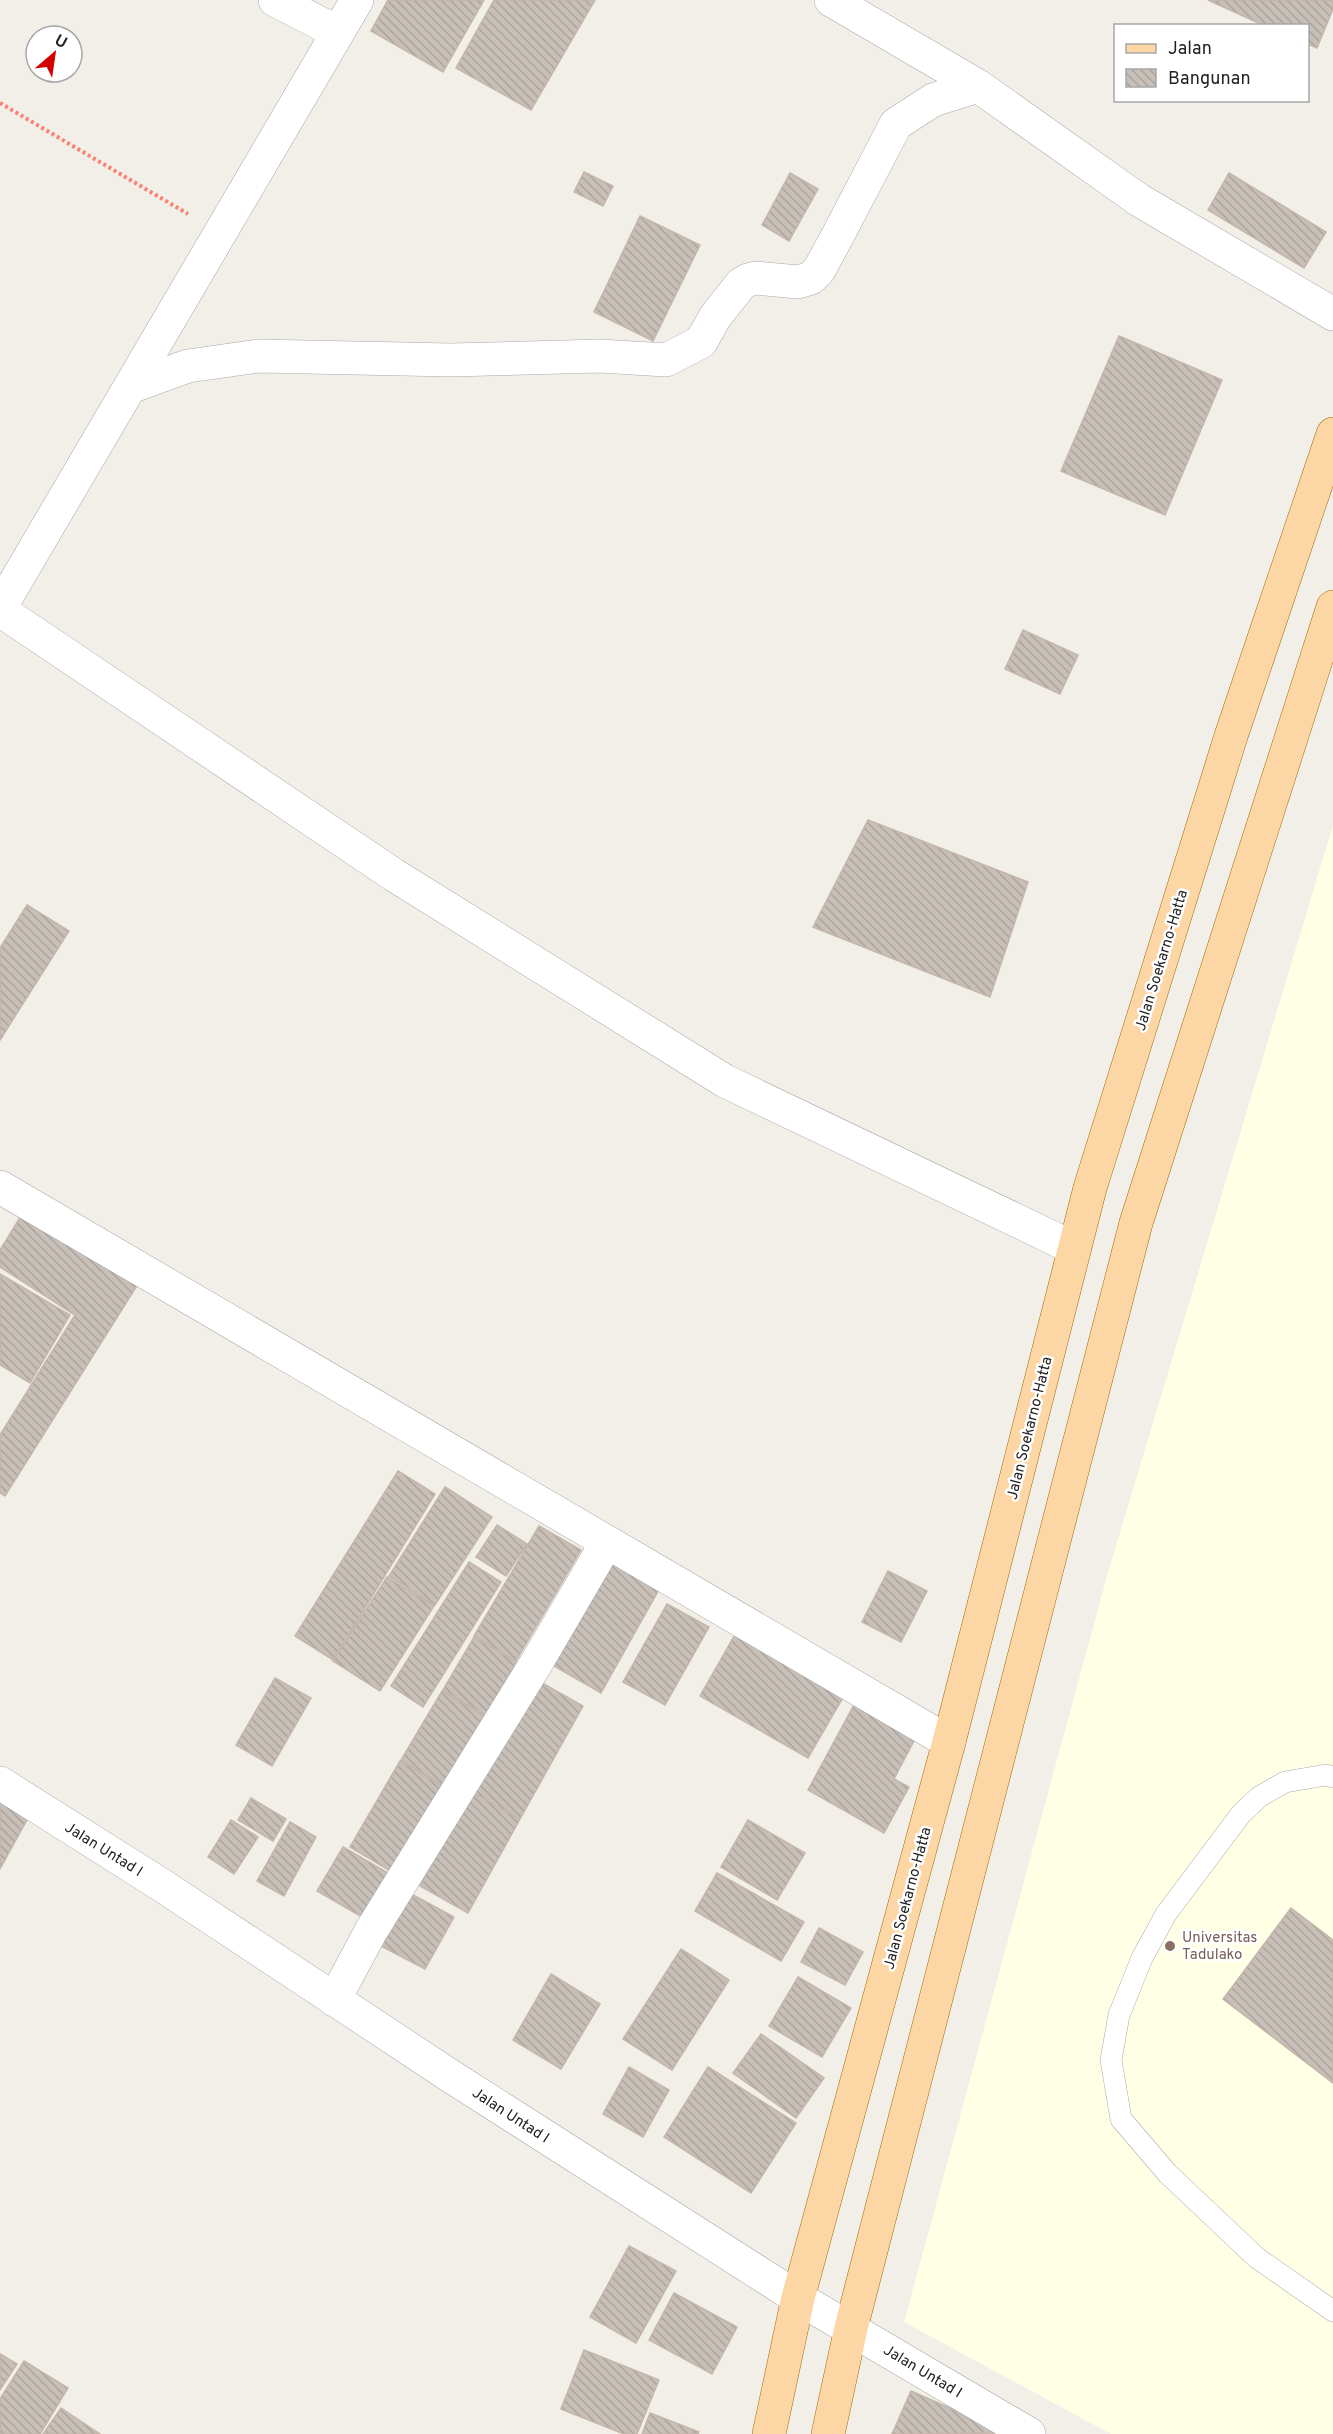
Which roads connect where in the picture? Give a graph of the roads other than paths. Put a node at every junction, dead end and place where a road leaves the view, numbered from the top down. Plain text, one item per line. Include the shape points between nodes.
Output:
1 (275, 0) edge
2 (357, 0) edge
3 (831, 0) edge
4 (337, 32) junction
5 (978, 86) junction
6 (1333, 314) edge
7 (130, 387) junction
8 (1333, 434) edge
9 (1333, 607) edge
10 (0, 609) edge
11 (0, 1187) edge
12 (1074, 1248) junction
13 (607, 1542) junction
14 (949, 1742) junction
15 (1333, 1778) edge
16 (0, 1784) edge
17 (334, 2000) junction
18 (798, 2298) junction
19 (1333, 2311) edge
20 (851, 2328) junction
21 (769, 2434) edge
22 (828, 2434) edge
23 (1029, 2434) edge

1 - 4 street
2 - 4 street
3 - 5 street
4 - 7 street
5 - 6 street via 1139,200
5 - 7 street via 933,100 896,124 829,253 811,278 798,282 748,280 715,317 701,342 666,360 600,356 451,360 259,356 188,366
7 - 10 street
8 - 12 main road, Jalan Soekarno-Hatta via 1231,736
9 - 20 main road via 1136,1223
10 - 12 street via 394,875 725,1081
11 - 13 street
12 - 14 main road, Jalan Soekarno-Hatta
13 - 14 street
13 - 17 street via 371,1931
14 - 18 main road, Jalan Soekarno-Hatta
15 - 19 lane via 1326,1775 1285,1782 1259,1797 1241,1814 1166,1914 1142,1958 1119,2015 1111,2060 1120,2119 1168,2174 1257,2258
16 - 17 street, Jalan Untad I
17 - 18 street, Jalan Untad I
18 - 20 street, Jalan Untad I
18 - 21 main road, Jalan Soekarno-Hatta
20 - 22 main road
20 - 23 street, Jalan Untad I

